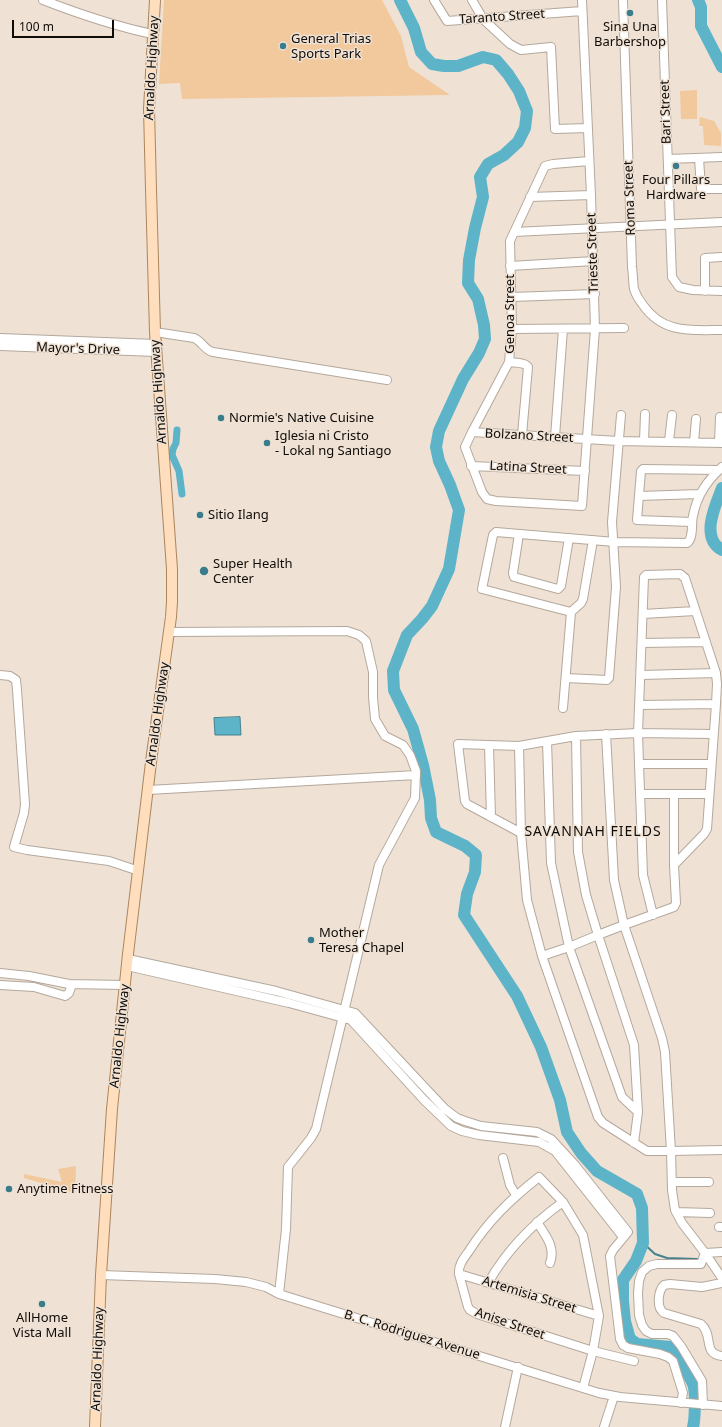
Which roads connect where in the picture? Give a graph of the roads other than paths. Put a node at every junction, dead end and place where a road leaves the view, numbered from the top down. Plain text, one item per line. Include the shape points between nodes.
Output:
1 (43, 0) edge
2 (155, 0) edge
3 (434, 0) edge
4 (472, 0) edge
5 (582, 0) edge
6 (623, 0) edge
7 (662, 0) edge
8 (582, 11) junction
9 (483, 19) junction
10 (152, 34) junction
11 (588, 128) junction
12 (722, 157) edge
13 (699, 158) junction
14 (668, 159) junction
15 (589, 161) junction
16 (722, 189) edge
17 (591, 195) junction
18 (530, 197) junction
19 (722, 222) edge
20 (670, 224) junction
21 (631, 226) junction
22 (592, 229) junction
23 (514, 232) junction
24 (722, 257) edge
25 (594, 261) junction
26 (510, 266) junction
27 (705, 291) junction
28 (722, 291) edge
29 (595, 294) junction
30 (512, 297) junction
31 (624, 328) dead end
32 (512, 329) junction
33 (563, 329) junction
34 (596, 329) junction
35 (722, 330) edge
36 (155, 332) junction
37 (0, 338) edge
38 (0, 346) edge
39 (156, 348) junction
40 (509, 362) junction
41 (387, 380) dead end
42 (645, 414) dead end
43 (621, 415) dead end
44 (672, 415) dead end
45 (720, 417) dead end
46 (696, 419) dead end
47 (472, 432) junction
48 (522, 435) junction
49 (555, 437) junction
50 (587, 439) junction
51 (618, 441) junction
52 (644, 441) junction
53 (668, 441) junction
54 (694, 442) junction
55 (720, 443) edge
56 (472, 466) junction
57 (721, 468) edge
58 (585, 471) junction
59 (699, 494) junction
60 (639, 496) junction
61 (582, 506) joint
62 (692, 522) junction
63 (519, 534) junction
64 (569, 538) junction
65 (593, 540) junction
66 (614, 542) junction
67 (695, 611) junction
68 (571, 612) junction
69 (644, 614) junction
70 (169, 632) junction
71 (706, 642) junction
72 (642, 643) junction
73 (716, 673) junction
74 (0, 675) edge
75 (641, 675) junction
76 (566, 678) junction
77 (716, 704) junction
78 (640, 705) junction
79 (563, 708) dead end
80 (638, 733) junction
81 (606, 734) junction
82 (713, 734) junction
83 (576, 736) junction
84 (547, 741) junction
85 (489, 746) junction
86 (520, 746) junction
87 (639, 764) junction
88 (711, 764) junction
89 (416, 775) junction
90 (148, 790) junction
91 (640, 794) junction
92 (674, 794) junction
93 (709, 794) junction
94 (491, 817) junction
95 (521, 833) junction
96 (674, 865) junction
97 (139, 871) junction
98 (653, 915) junction
99 (624, 925) junction
100 (598, 935) junction
101 (570, 947) junction
102 (542, 956) junction
103 (127, 962) junction
104 (0, 973) edge
105 (72, 984) junction
106 (0, 985) edge
107 (125, 985) junction
108 (344, 1014) junction
109 (638, 1112) junction
110 (634, 1143) junction
111 (722, 1150) edge
112 (670, 1151) junction
113 (503, 1158) dead end
114 (672, 1182) junction
115 (709, 1182) dead end
116 (516, 1195) junction
117 (563, 1202) junction
118 (676, 1212) junction
119 (710, 1213) dead end
120 (537, 1222) junction
121 (705, 1252) junction
122 (722, 1252) edge
123 (550, 1263) dead end
124 (459, 1274) junction
125 (102, 1275) junction
126 (722, 1278) edge
127 (488, 1283) junction
128 (722, 1283) edge
129 (279, 1294) junction
130 (598, 1316) junction
131 (593, 1351) junction
132 (722, 1356) edge
133 (634, 1361) dead end
134 (518, 1367) junction
135 (583, 1388) junction
136 (614, 1396) junction
137 (682, 1403) junction
138 (702, 1405) junction
139 (722, 1406) edge
140 (95, 1427) edge
141 (505, 1427) edge
142 (604, 1427) edge

1 - 10 street via 124,28
2 - 10 main road, Arnaldo Highway
3 - 9 street, Taranto Street via 447,21
4 - 9 street
5 - 8 street, Trieste Street
6 - 21 street, Roma Street
7 - 14 street, Bari Street
8 - 9 street, Taranto Street
8 - 11 street, Trieste Street
9 - 11 street via 510,44 521,50 552,47 555,129
10 - 36 main road, Arnaldo Highway via 149,110
11 - 15 street, Trieste Street
12 - 13 street
13 - 14 street
13 - 16 street via 702,189
14 - 20 street, Bari Street
15 - 17 street, Trieste Street
15 - 18 street, Genoa Street via 545,166
17 - 18 street
17 - 22 street, Trieste Street
18 - 23 street, Genoa Street
19 - 20 street
20 - 21 street
20 - 27 street, Bari Street via 672,277 678,287
21 - 22 street
21 - 35 street, Roma Street via 634,289 646,310 654,318 677,329
22 - 23 street
22 - 25 street, Trieste Street
23 - 26 street, Genoa Street via 510,241
24 - 27 street via 705,258
25 - 26 street
25 - 29 street, Trieste Street
26 - 30 street, Genoa Street
27 - 28 street
29 - 30 street
29 - 34 street, Trieste Street
30 - 32 street, Genoa Street
31 - 34 street
32 - 33 street
32 - 40 street, Genoa Street
33 - 34 street
33 - 49 street
34 - 50 street, Trieste Street
36 - 39 main road, Arnaldo Highway
36 - 41 street via 198,339 212,352
37 - 39 street, Mayor's Drive
38 - 39 street, Mayor's Drive
39 - 70 main road, Arnaldo Highway via 172,569
40 - 47 street, Genoa Street
40 - 48 street via 523,364 528,368
42 - 52 street
43 - 51 street
44 - 53 street
45 - 55 street
46 - 54 street
47 - 48 street, Bolzano Street
47 - 56 street, Genoa Street via 466,447
48 - 49 street, Bolzano Street
49 - 50 street, Bolzano Street
50 - 51 street, Bolzano Street
50 - 58 street, Trieste Street
51 - 52 street, Bolzano Street
51 - 66 street via 612,522
52 - 53 street, Bolzano Street
53 - 54 street, Bolzano Street
54 - 55 street, Bolzano Street
56 - 58 street, Latina Street
56 - 61 street, Genoa Street via 487,499
57 - 59 street
57 - 60 street via 643,469
58 - 61 street, Trieste Street
59 - 60 street
59 - 62 street
60 - 62 street via 637,520
62 - 66 street via 691,539 687,543
63 - 64 street
63 - 64 street via 514,577 558,589 561,586
63 - 68 street via 496,532 493,535 482,589
64 - 65 street
65 - 66 street
65 - 68 street via 583,599
66 - 76 street via 616,587 609,678
67 - 69 street
67 - 69 street via 682,575 646,575
67 - 71 street
68 - 76 street
69 - 72 street
70 - 89 street via 347,631 359,635 366,641 373,672 375,719 385,736 403,745 410,755
70 - 90 main road, Arnaldo Highway
71 - 72 street
71 - 73 street
72 - 75 street
73 - 75 street
73 - 77 street
74 - 97 street via 10,676 16,680 17,690 25,804 14,847 109,861
75 - 78 street
76 - 79 street
77 - 78 street
77 - 82 street
78 - 80 street
80 - 81 street
80 - 82 street
80 - 87 street
81 - 83 street
81 - 99 street via 614,880
82 - 88 street
83 - 84 street
83 - 100 street via 578,852 586,895
84 - 86 street
84 - 101 street via 551,863
85 - 86 street
85 - 94 street
85 - 94 street via 458,744 465,801
86 - 95 street
87 - 88 street
87 - 91 street
88 - 93 street
89 - 90 street
89 - 108 street via 415,798 379,865
90 - 97 main road, Arnaldo Highway
91 - 92 street
91 - 98 street via 643,875
92 - 93 street
92 - 96 street
93 - 96 street via 707,829
94 - 95 street
95 - 102 street via 527,900
96 - 98 street via 676,903 674,907
97 - 103 main road, Arnaldo Highway
98 - 99 street
99 - 100 street
99 - 112 street via 665,1052
100 - 101 street
100 - 109 street via 634,1045
101 - 102 street
101 - 109 street via 622,1096
102 - 110 street via 598,1117
103 - 107 main road, Arnaldo Highway
103 - 108 street via 289,1003
104 - 105 street
105 - 106 street via 65,996 30,987
105 - 107 street
107 - 125 main road, Arnaldo Highway via 110,1129
108 - 129 street via 316,1129 288,1167 286,1229
108 - 137 street via 451,1126 479,1135 540,1142 555,1151 626,1235 610,1256 620,1339 623,1345 668,1357 683,1393
109 - 110 street
110 - 112 street via 647,1151
111 - 112 street
112 - 114 street
113 - 116 street via 510,1185
114 - 115 street
114 - 118 street
116 - 117 street via 539,1177
116 - 124 street via 478,1236 460,1266
117 - 120 street
117 - 130 street via 583,1234
118 - 119 street
118 - 121 street
120 - 123 street via 551,1246
120 - 127 street via 507,1253
121 - 122 street
121 - 126 street
121 - 138 street via 701,1264 649,1266 642,1272 638,1293 642,1325 652,1334 673,1336 681,1346 702,1381
124 - 127 street, Artemisia Street
124 - 131 street, Anise Street via 467,1304 473,1312
125 - 129 street, B. C. Rodriguez Avenue via 246,1282 266,1287
125 - 140 main road, Arnaldo Highway
127 - 130 street, Artemisia Street
128 - 132 street via 702,1287 664,1285 658,1306 664,1313 705,1327 711,1351
129 - 134 street, B. C. Rodriguez Avenue
130 - 131 street
131 - 133 street, Anise Street
131 - 135 street
134 - 135 street, B. C. Rodriguez Avenue
134 - 141 street
135 - 136 street, B. C. Rodriguez Avenue
136 - 137 street, B. C. Rodriguez Avenue
136 - 142 street
137 - 138 street, B. C. Rodriguez Avenue
138 - 139 street, B. C. Rodriguez Avenue

